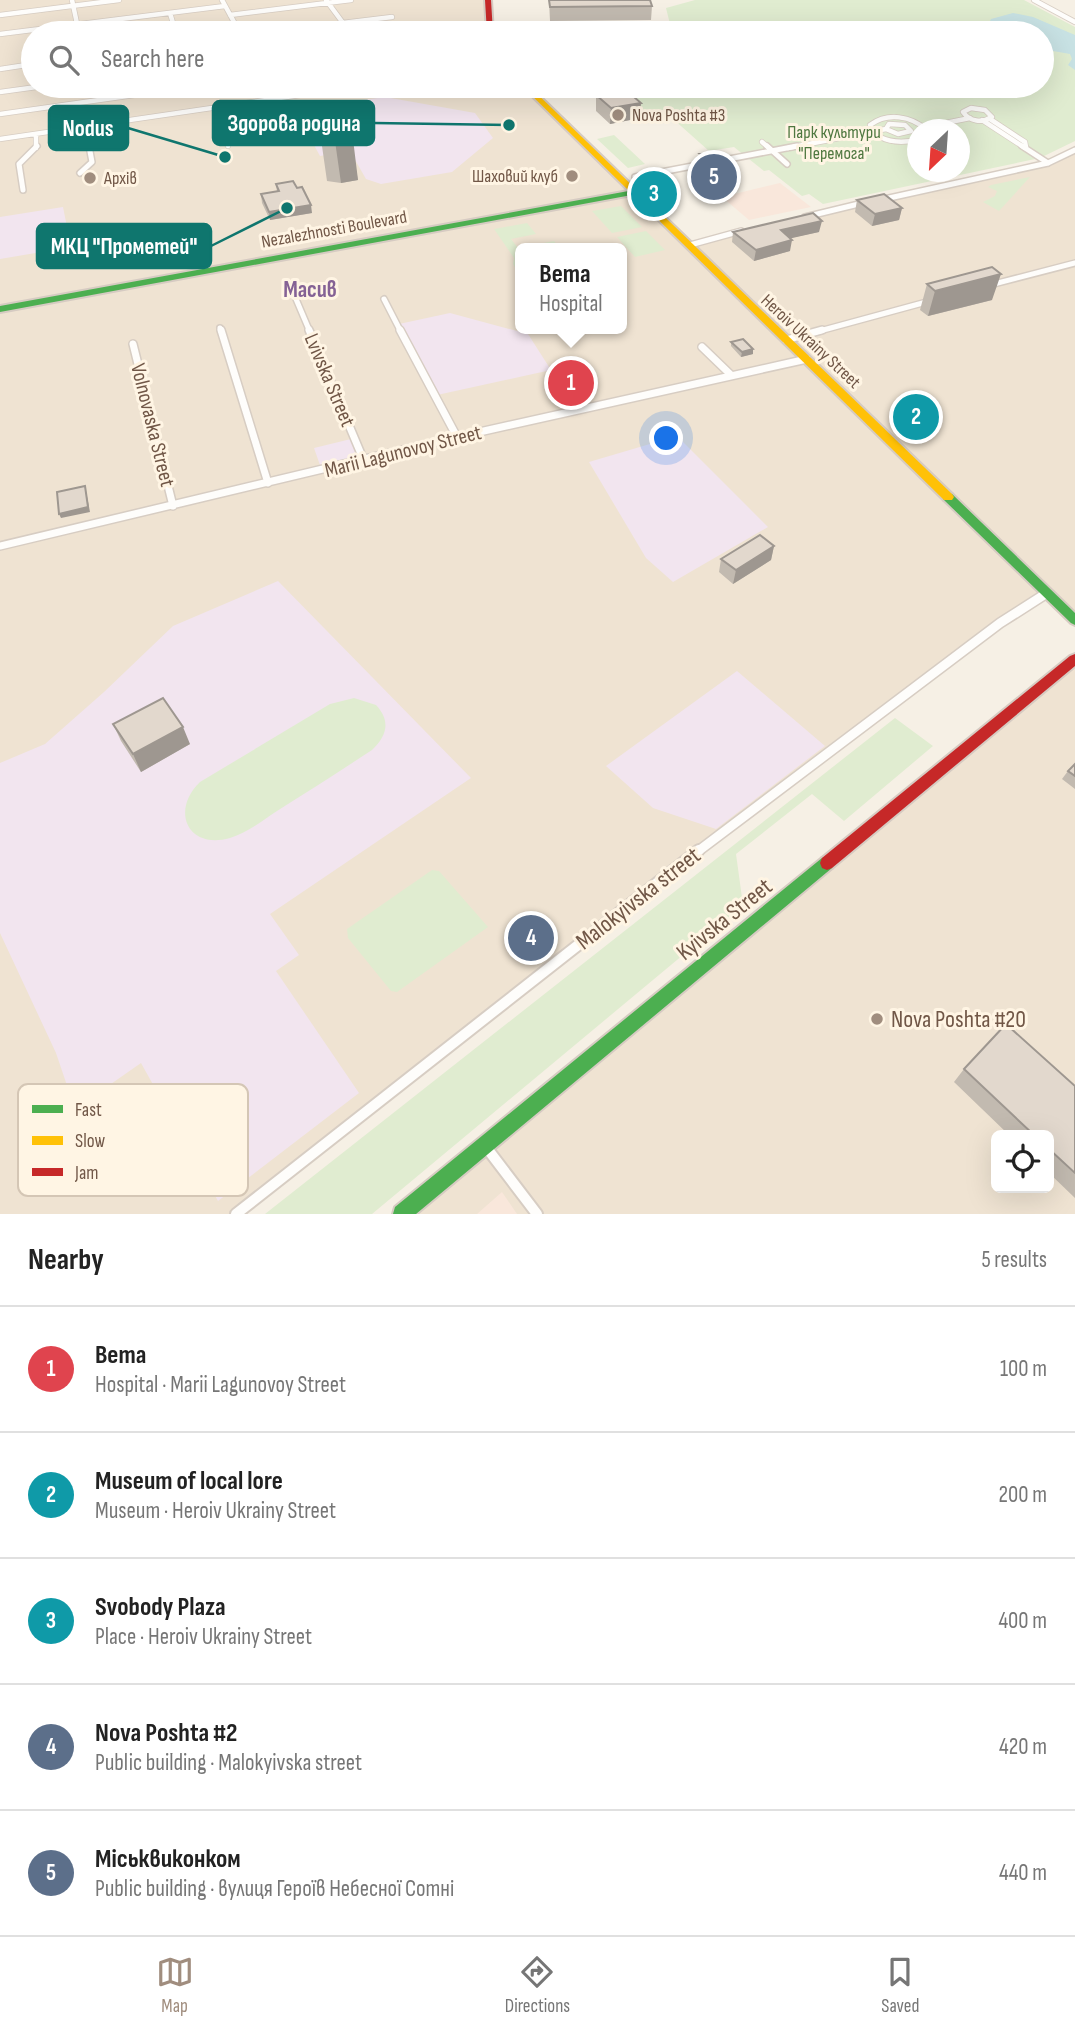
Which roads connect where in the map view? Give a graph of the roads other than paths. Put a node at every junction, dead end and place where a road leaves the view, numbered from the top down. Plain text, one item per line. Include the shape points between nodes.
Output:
1 (119, 0) edge
2 (222, 0) edge
3 (351, 0) edge
4 (488, 0) edge
5 (1034, 0) edge
6 (327, 1) edge
7 (73, 3) edge
8 (225, 6) junction
9 (170, 13) junction
10 (0, 15) edge
11 (230, 15) junction
12 (392, 17) dead end
13 (77, 21) edge
14 (96, 21) edge
15 (172, 21) edge
16 (233, 21) edge
17 (341, 21) edge
18 (359, 21) edge
19 (489, 21) edge
20 (1075, 22) edge
21 (21, 31) edge
22 (0, 34) edge
23 (21, 66) edge
24 (0, 69) edge
25 (21, 89) edge
26 (0, 92) edge
27 (113, 98) edge
28 (279, 98) edge
29 (537, 98) edge
30 (215, 107) junction
31 (0, 114) edge
32 (964, 115) junction
33 (970, 118) junction
34 (907, 119) edge
35 (942, 119) edge
36 (966, 119) edge
37 (990, 119) junction
38 (982, 120) junction
39 (905, 125) edge
40 (86, 126) junction
41 (886, 128) junction
42 (872, 131) junction
43 (907, 132) edge
44 (891, 133) junction
45 (36, 134) junction
46 (878, 135) junction
47 (0, 139) edge
48 (907, 141) edge
49 (762, 142) dead end
50 (228, 146) dead end
51 (1026, 147) junction
52 (1075, 150) edge
53 (774, 153) junction
54 (787, 163) dead end
55 (1048, 163) junction
56 (80, 173) dead end
57 (635, 177) dead end
58 (23, 190) dead end
59 (634, 192) junction
60 (793, 219) edge
61 (744, 231) edge
62 (690, 245) junction
63 (1075, 263) edge
64 (981, 287) edge
65 (942, 297) edge
66 (296, 299) dead end
67 (384, 299) dead end
68 (0, 309) edge
69 (220, 328) dead end
70 (786, 340) junction
71 (133, 344) dead end
72 (702, 347) dead end
73 (807, 359) junction
74 (731, 375) junction
75 (457, 437) junction
76 (364, 461) junction
77 (268, 483) junction
78 (173, 506) junction
79 (0, 546) edge
80 (1047, 593) junction
81 (1075, 620) edge
82 (1075, 659) edge
83 (484, 1144) junction
84 (236, 1214) edge
85 (402, 1214) edge
86 (537, 1214) edge

1 - 7 street
2 - 8 street
3 - 6 street
4 - 19 main road
5 - 20 street
6 - 11 street
6 - 17 street
7 - 10 street
7 - 13 street
8 - 9 street
8 - 11 street
9 - 14 street
9 - 15 street
11 - 16 street
12 - 18 street
21 - 22 street
23 - 24 street
25 - 26 street
27 - 31 street
28 - 30 street
29 - 59 main road, Heroiv Ukrainy Street
30 - 40 street
30 - 50 street
32 - 33 street
32 - 35 street
32 - 37 street via 967,109 981,109 991,114
33 - 36 street
33 - 38 street
34 - 42 street via 883,118 872,123
37 - 38 street
37 - 51 street
38 - 51 street
39 - 41 street
40 - 45 street
40 - 56 street via 92,162
41 - 42 street
41 - 44 street
42 - 46 street
42 - 53 street
43 - 44 street
44 - 46 street
45 - 47 street
45 - 58 street via 38,145 19,164
46 - 48 street
46 - 53 street
49 - 53 street
51 - 55 street
52 - 55 street
53 - 54 street
53 - 57 street
55 - 60 street
59 - 62 main road, Heroiv Ukrainy Street
59 - 68 main road, Nezalezhnosti Boulevard
61 - 62 street
62 - 70 main road, Heroiv Ukrainy Street
63 - 64 street
65 - 70 street
66 - 76 street, Lvivska Street
67 - 75 street
69 - 77 street
70 - 73 main road, Heroiv Ukrainy Street
71 - 78 street, Volnovaska Street
72 - 74 street
73 - 74 street, Marii Lagunovoy Street
73 - 80 main road, Heroiv Ukrainy Street
74 - 75 street, Marii Lagunovoy Street
75 - 76 street, Marii Lagunovoy Street
76 - 77 street, Marii Lagunovoy Street
77 - 78 street, Marii Lagunovoy Street
78 - 79 street, Marii Lagunovoy Street
80 - 81 main road, Heroiv Ukrainy Street
80 - 84 street, Malokyivska street via 1000,623 712,840
82 - 83 main road, Kyivska Street
83 - 85 main road, Kyivska Street
83 - 86 street

